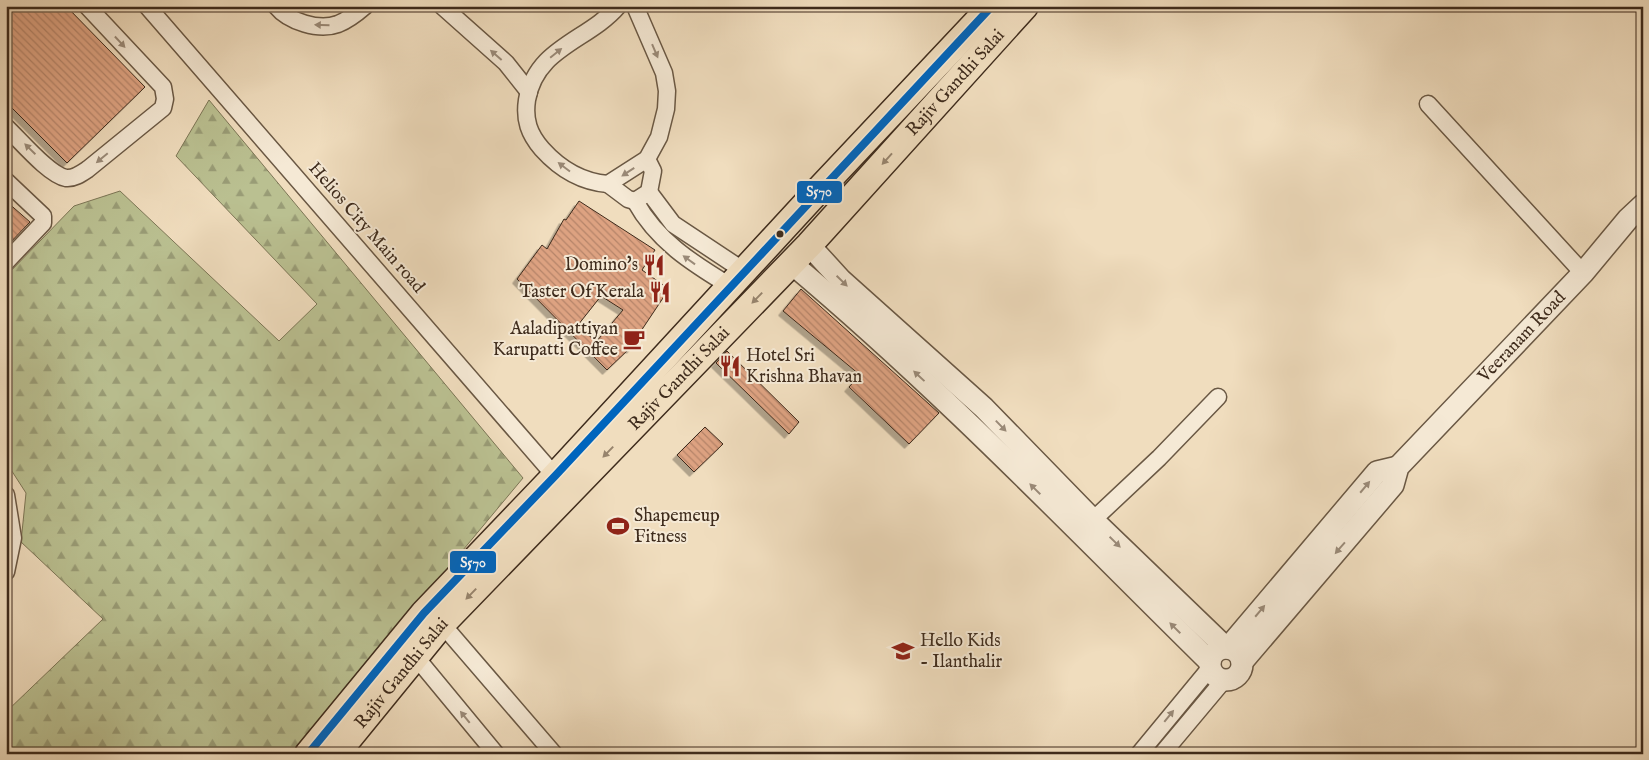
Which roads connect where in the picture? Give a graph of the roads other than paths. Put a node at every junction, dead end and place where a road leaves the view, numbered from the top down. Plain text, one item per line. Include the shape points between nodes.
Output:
1 (87, 6) edge
2 (146, 6) edge
3 (276, 6) edge
4 (365, 6) edge
5 (442, 6) edge
6 (618, 6) edge
7 (635, 6) edge
8 (992, 6) edge
9 (1025, 6) edge
10 (528, 92) junction
11 (1428, 104) dead end
12 (6, 127) edge
13 (647, 159) junction
14 (6, 181) edge
15 (608, 184) junction
16 (649, 192) junction
17 (635, 201) junction
18 (1643, 205) edge
19 (800, 254) junction
20 (6, 262) edge
21 (1583, 273) junction
22 (737, 279) junction
23 (1218, 397) dead end
24 (555, 476) junction
25 (7, 497) edge
26 (1065, 506) junction
27 (1093, 520) junction
28 (6, 572) edge
29 (442, 624) junction
30 (1232, 653) junction
31 (415, 656) junction
32 (1210, 677) junction
33 (308, 754) edge
34 (336, 754) edge
35 (496, 754) edge
36 (554, 754) edge
37 (1139, 754) edge
38 (1162, 754) edge

1 -> 12 street via 163,87 163,108 88,170 67,178 53,172
2 - 24 street, Helios City Main road
4 -> 3 street via 337,24 321,26 291,19
10 -> 5 street via 506,63
10 -> 6 street via 533,77 546,62
7 -> 13 street via 664,73 667,91 659,137
8 - 22 main road, Rajiv Gandhi Salai
9 -> 19 main road, Rajiv Gandhi Salai
15 -> 10 street via 571,173 536,142 526,119
11 - 21 street
13 -> 15 street
13 - 16 street via 653,171
14 - 20 street via 43,216 43,223
15 - 17 street
16 - 17 street
16 - 22 street via 673,224
22 -> 17 street via 690,261 646,221
18 - 21 street, Veeranam Road
19 - 26 street via 841,304 966,406
19 -> 29 main road, Rajiv Gandhi Salai
21 - 30 street, Veeranam Road via 1398,467 1377,472
22 - 24 main road, Rajiv Gandhi Salai
23 - 27 street
24 - 33 main road, Rajiv Gandhi Salai via 424,613
25 - 28 street via 13,538
26 - 27 street
32 -> 26 street
27 -> 30 street
29 - 31 main road, Rajiv Gandhi Salai
29 - 36 street
30 - 32 street via 1215,652
30 - 32 street via 1238,674 1232,679
31 - 34 main road, Rajiv Gandhi Salai
35 -> 31 street
37 -> 32 street
32 - 38 street

